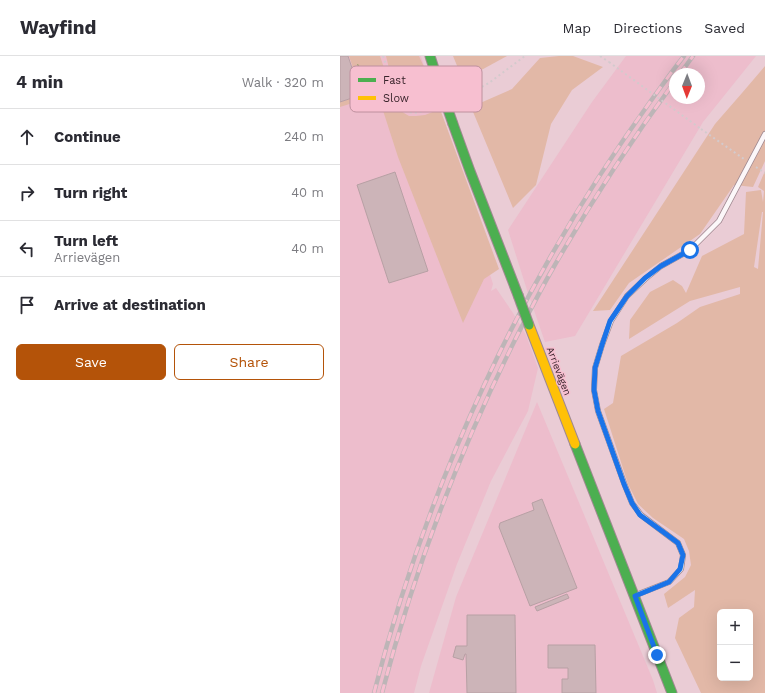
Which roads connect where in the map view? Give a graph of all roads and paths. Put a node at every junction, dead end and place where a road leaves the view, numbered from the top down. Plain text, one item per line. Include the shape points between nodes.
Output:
1 (430, 56) edge
2 (600, 56) edge
3 (433, 66) edge
4 (449, 112) edge
5 (765, 134) edge
6 (750, 163) junction
7 (765, 173) edge
8 (635, 596) junction
9 (672, 693) edge

1 - 3 main road, Arrievägen, bridge
2 - 6 path, bridge
4 - 8 main road, Arrievägen, bridge
5 - 6 lane
6 - 7 path
6 - 8 lane via 719,221 690,250 661,266 627,296 610,321 595,368 594,390 598,411 632,503 640,515 678,543 683,555 680,569 669,582
8 - 9 main road, Arrievägen

